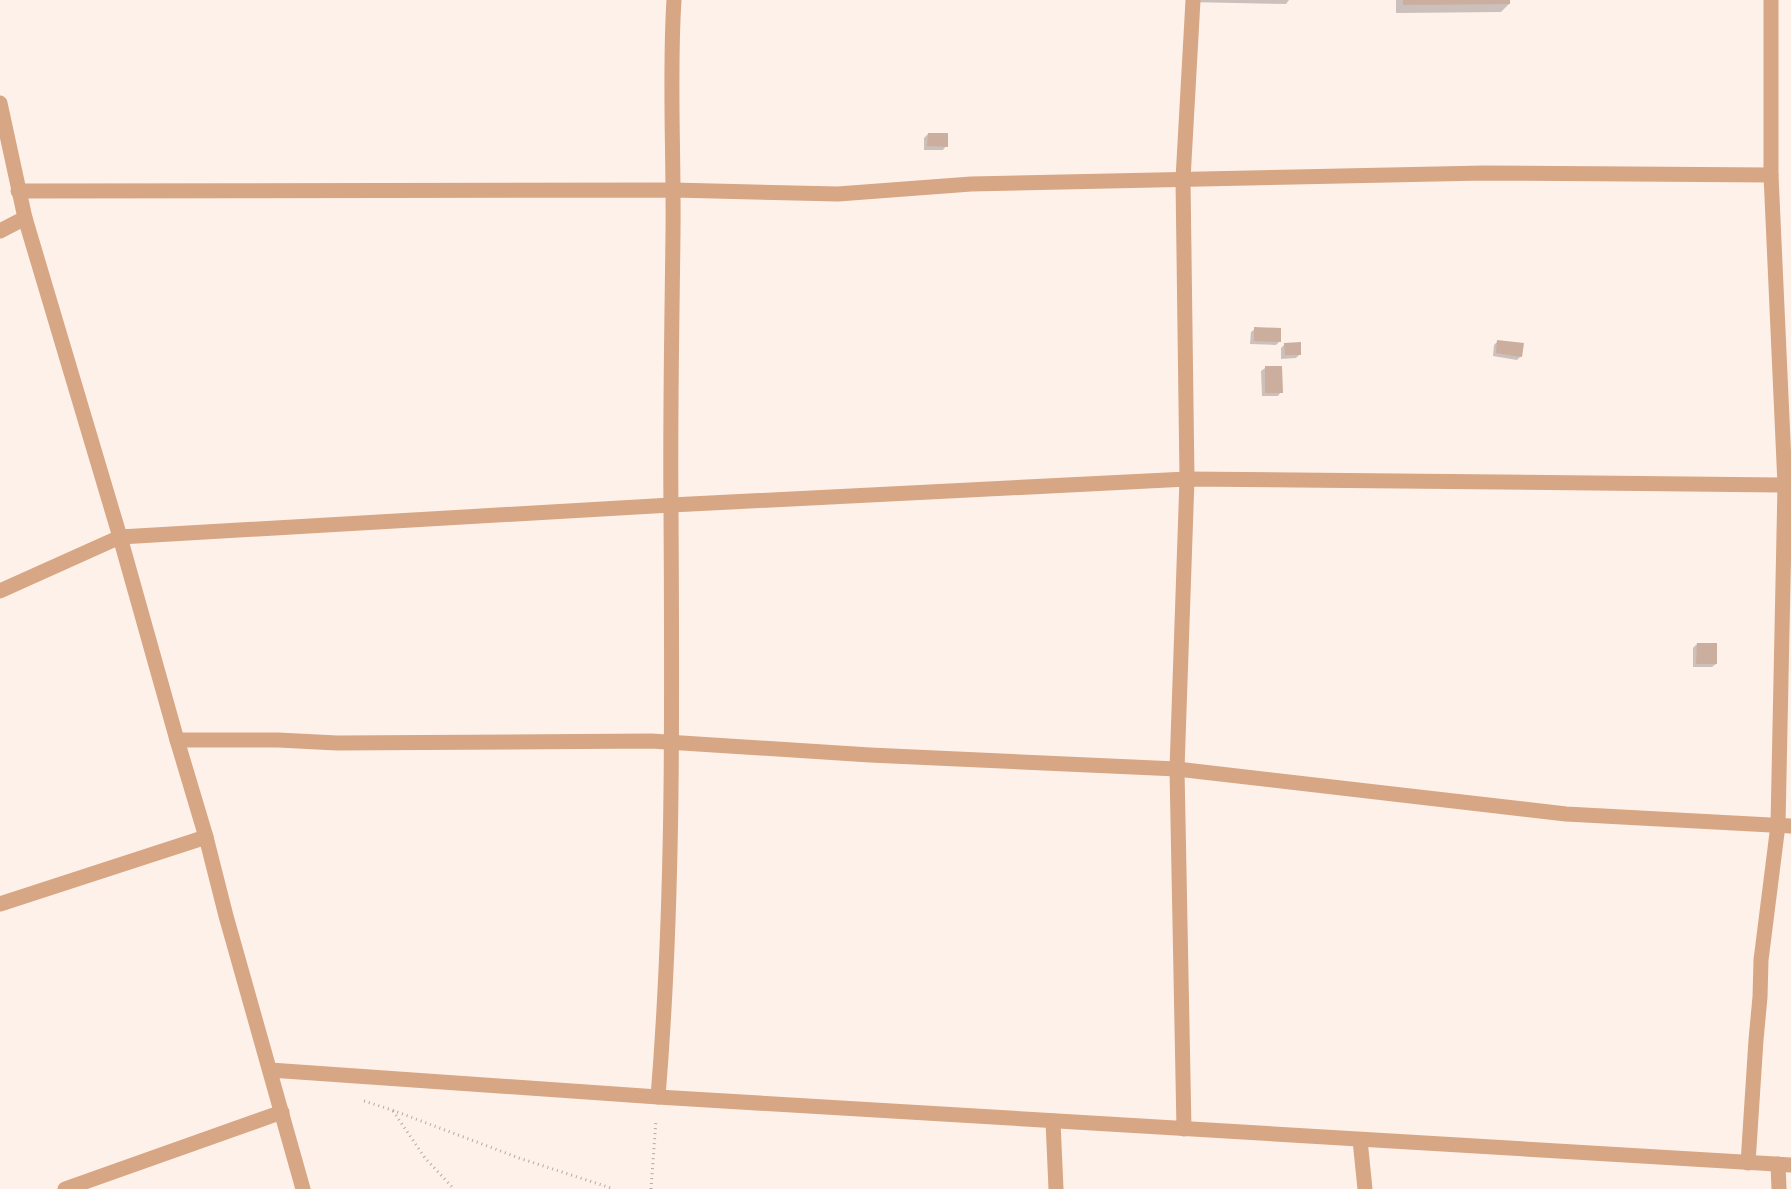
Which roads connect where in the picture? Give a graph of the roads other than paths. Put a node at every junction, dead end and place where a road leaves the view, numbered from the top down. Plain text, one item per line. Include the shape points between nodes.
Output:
1 (674, 0) edge
2 (1193, 0) edge
3 (1771, 0) edge
4 (0, 104) edge
5 (1771, 175) junction
6 (1183, 179) junction
7 (674, 190) junction
8 (18, 191) junction
9 (25, 218) junction
10 (0, 231) edge
11 (1186, 479) junction
12 (1788, 485) edge
13 (671, 505) junction
14 (120, 537) junction
15 (0, 591) edge
16 (177, 740) junction
17 (670, 742) junction
18 (1177, 769) junction
19 (1784, 826) edge
20 (206, 836) junction
21 (0, 904) edge
22 (270, 1070) junction
23 (658, 1097) junction
24 (282, 1112) junction
25 (1054, 1121) junction
26 (1184, 1128) junction
27 (1360, 1140) junction
28 (1748, 1163) junction
29 (1784, 1165) edge
30 (65, 1189) edge
31 (303, 1189) edge
32 (1056, 1189) edge
33 (1365, 1189) edge
34 (1779, 1189) edge

1 - 7 street
2 - 6 street
3 - 5 street
4 - 8 street
5 - 6 street via 1484,172
5 - 12 street
6 - 7 street via 971,184 838,194
6 - 11 street
7 - 8 street
7 - 13 street
8 - 9 street
9 - 10 street
9 - 14 street
11 - 12 street
11 - 13 street
11 - 18 street
12 - 19 street
13 - 14 street
13 - 17 street
14 - 15 street
14 - 16 street
16 - 17 street
16 - 20 street
17 - 18 street
17 - 23 street via 669,921
18 - 19 street via 1566,814
18 - 26 street
19 - 28 street via 1761,960
20 - 21 street
20 - 22 street
22 - 23 street
22 - 24 street
23 - 25 street
24 - 30 street
24 - 31 street
25 - 26 street
25 - 32 street
26 - 27 street
27 - 28 street
27 - 33 street
28 - 29 street
29 - 34 street

